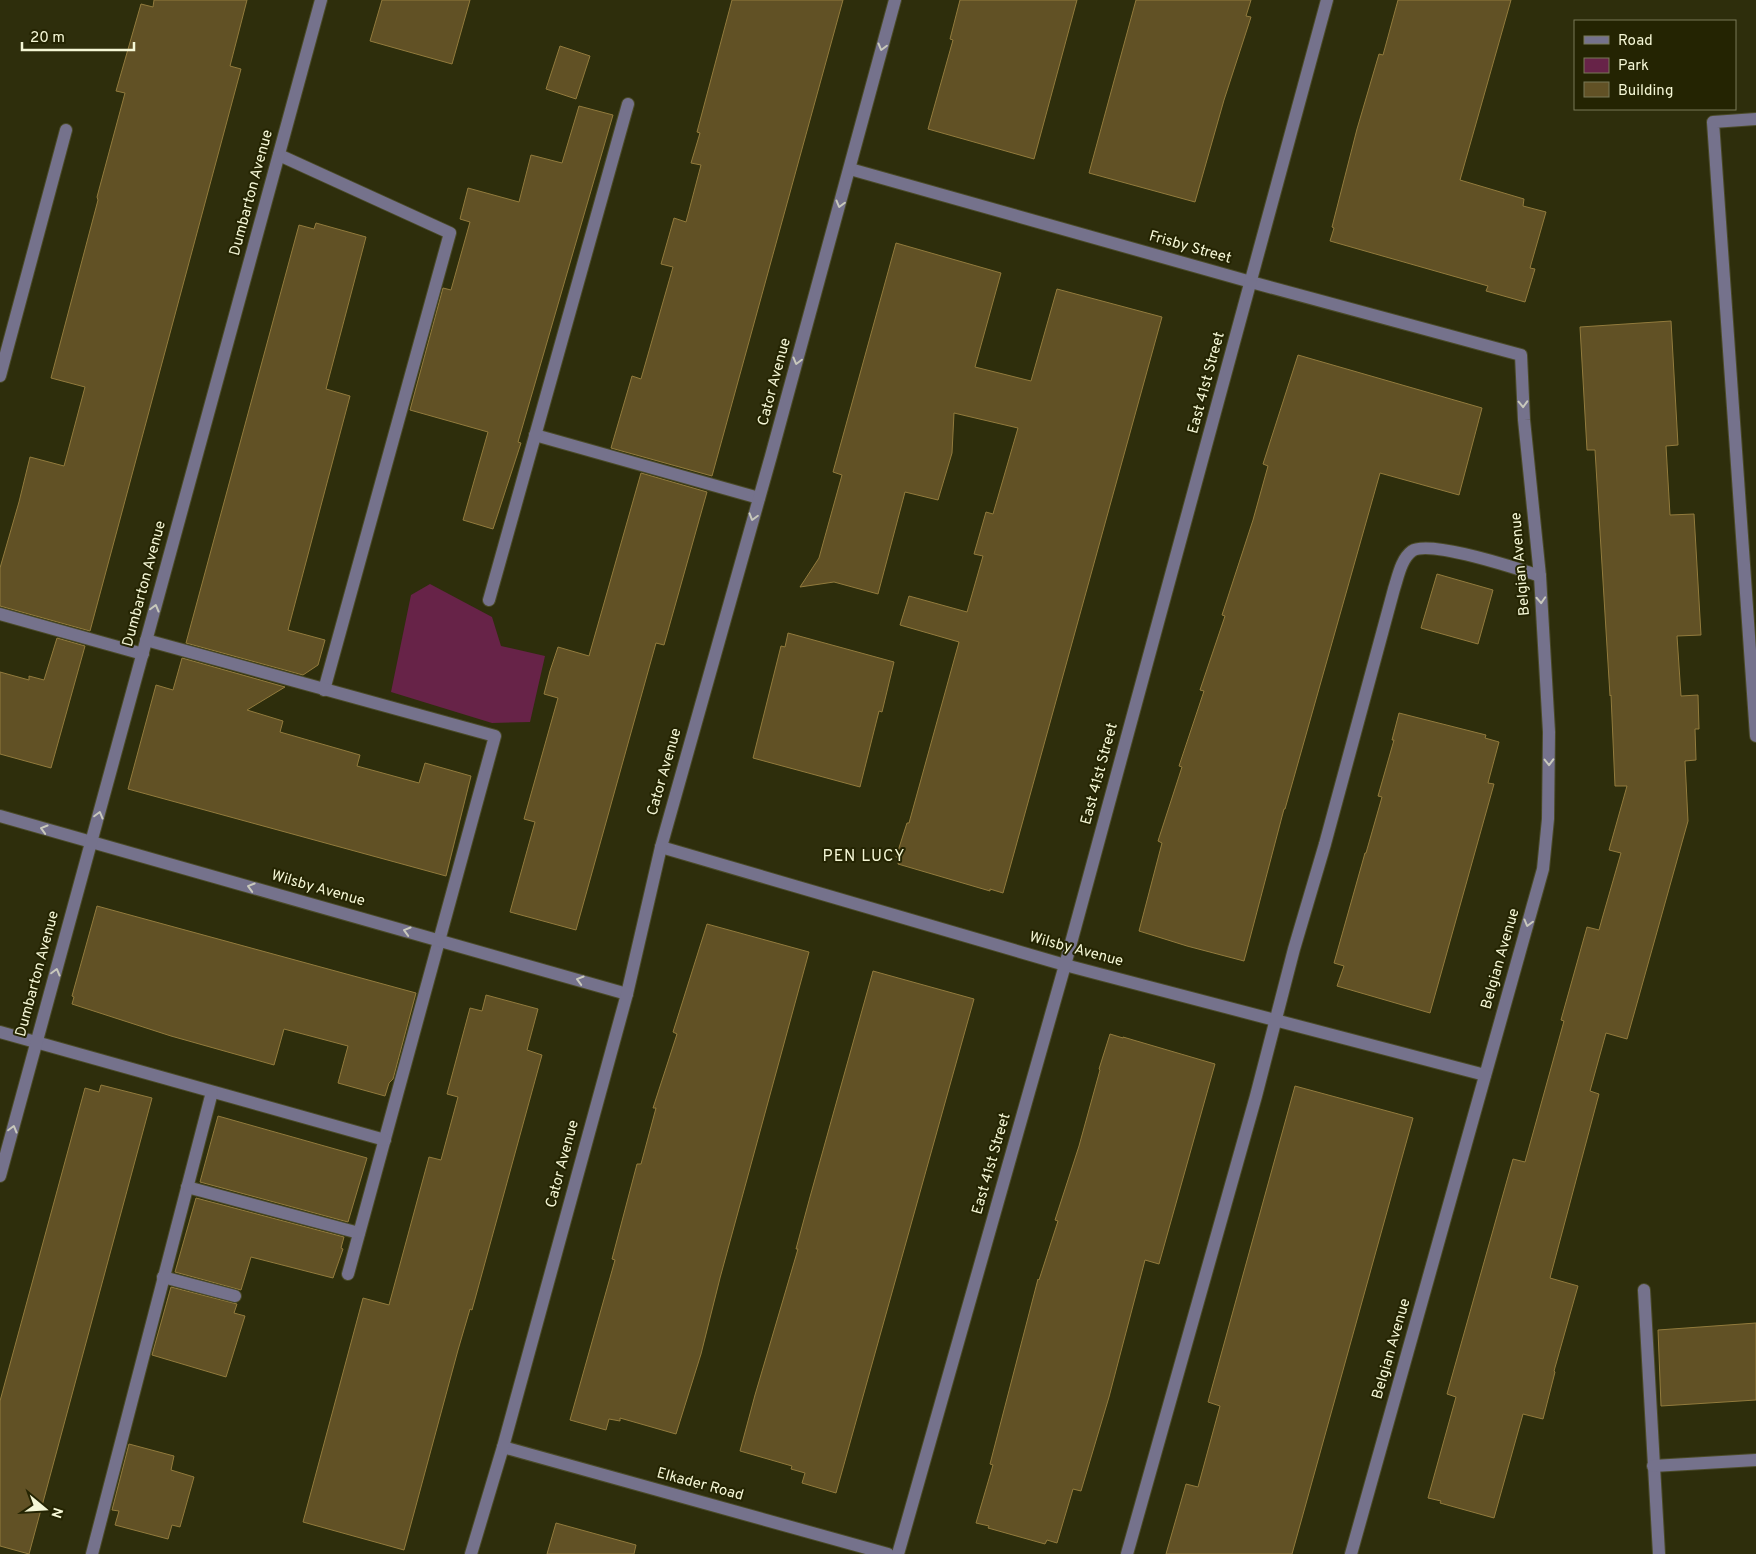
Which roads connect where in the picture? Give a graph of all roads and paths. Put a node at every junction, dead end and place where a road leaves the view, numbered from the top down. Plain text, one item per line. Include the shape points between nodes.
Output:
1 (322, 0) edge
2 (895, 0) edge
3 (1327, 0) edge
4 (628, 104) dead end
5 (1756, 119) edge
6 (66, 130) dead end
7 (279, 155) junction
8 (850, 169) junction
9 (1251, 282) junction
10 (1521, 355) joint
11 (0, 376) edge
12 (535, 435) junction
13 (759, 498) junction
14 (1540, 576) junction
15 (489, 600) dead end
16 (0, 614) edge
17 (146, 640) junction
18 (143, 654) junction
19 (324, 690) junction
20 (1756, 736) edge
21 (0, 816) edge
22 (91, 842) junction
23 (661, 847) junction
24 (440, 941) junction
25 (1065, 965) junction
26 (627, 994) junction
27 (1277, 1020) junction
28 (0, 1032) edge
29 (36, 1042) junction
30 (1485, 1076) junction
31 (212, 1092) junction
32 (385, 1140) junction
33 (0, 1176) edge
34 (187, 1187) junction
35 (359, 1233) junction
36 (348, 1274) dead end
37 (163, 1277) junction
38 (1644, 1290) dead end
39 (235, 1296) dead end
40 (503, 1447) junction
41 (1756, 1460) edge
42 (1653, 1466) junction
43 (92, 1554) edge
44 (471, 1554) edge
45 (888, 1554) edge
46 (898, 1554) edge
47 (1127, 1554) edge
48 (1351, 1554) edge
49 (1659, 1554) edge

1 - 7 street, Dumbarton Avenue
2 -> 8 street, Cator Avenue
3 - 9 street, East 41st Street
4 - 12 street
5 - 20 street via 1713,122
6 - 11 street
17 -> 7 street, Dumbarton Avenue
7 - 19 street via 450,233
8 - 9 street, Frisby Street
8 -> 13 street, Cator Avenue
9 - 10 street, Frisby Street
9 - 25 street, East 41st Street
10 -> 14 street, Belgian Avenue via 1524,420
12 - 13 street
12 - 15 street
13 -> 23 street, Cator Avenue
14 - 27 street via 1502,564 1422,547 1412,552 1402,565
14 -> 30 street, Belgian Avenue via 1549,732 1548,818 1543,869
16 - 18 street
17 - 18 street, Dumbarton Avenue
17 - 19 street
22 -> 18 street, Dumbarton Avenue
19 - 24 street via 495,736
22 -> 21 street, Wilsby Avenue
24 -> 22 street, Wilsby Avenue
29 -> 22 street, Dumbarton Avenue
23 - 25 street, Wilsby Avenue
23 - 26 street, Cator Avenue
26 -> 24 street, Wilsby Avenue
24 - 32 street
25 - 27 street, Wilsby Avenue
25 - 46 street, East 41st Street
26 - 40 street, Cator Avenue
27 - 30 street, Wilsby Avenue
27 - 47 street
28 - 29 street
29 - 31 street
33 -> 29 street, Dumbarton Avenue
30 - 48 street, Belgian Avenue
31 - 32 street
31 - 34 street
32 - 35 street
34 - 35 street
34 - 37 street
35 - 36 street
37 - 39 street
37 - 43 street
38 - 42 street
40 - 44 street, Cator Avenue
40 - 45 street, Elkader Road
41 - 42 street
42 - 49 street

